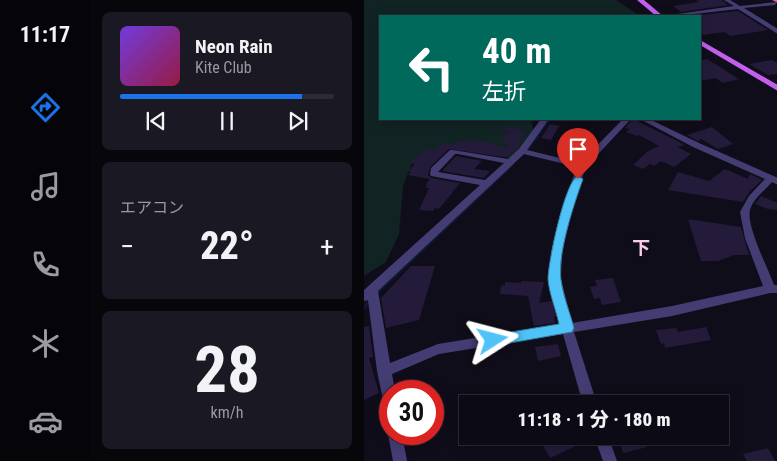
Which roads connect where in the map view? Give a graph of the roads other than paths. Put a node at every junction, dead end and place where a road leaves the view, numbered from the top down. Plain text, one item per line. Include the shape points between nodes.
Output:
1 (640, 0) edge
2 (727, 0) edge
3 (776, 1) edge
4 (739, 7) junction
5 (659, 15) edge
6 (674, 15) edge
7 (777, 32) edge
8 (702, 46) edge
9 (777, 89) edge
10 (544, 120) edge
11 (626, 120) edge
12 (646, 120) edge
13 (522, 150) junction
14 (510, 162) junction
15 (582, 166) junction
16 (774, 180) edge
17 (488, 183) junction
18 (774, 289) edge
19 (368, 294) edge
20 (567, 328) junction
21 (384, 371) junction
22 (386, 380) edge
23 (587, 395) edge
24 (397, 445) edge
25 (604, 445) edge
26 (400, 461) edge
27 (610, 461) edge

1 - 5 main road
2 - 4 street
3 - 4 street
4 - 6 street
4 - 7 street
8 - 9 main road
10 - 13 street
11 - 15 street
12 - 16 street
13 - 14 street
13 - 15 street
14 - 17 street
14 - 17 street via 453,152 434,170 434,174
15 - 20 street via 568,205 554,279
16 - 18 street via 750,200 744,213 746,225
17 - 19 street
18 - 20 street via 672,311
19 - 21 street
20 - 21 street via 438,349
20 - 23 street
21 - 22 street
24 - 26 street
25 - 27 street

